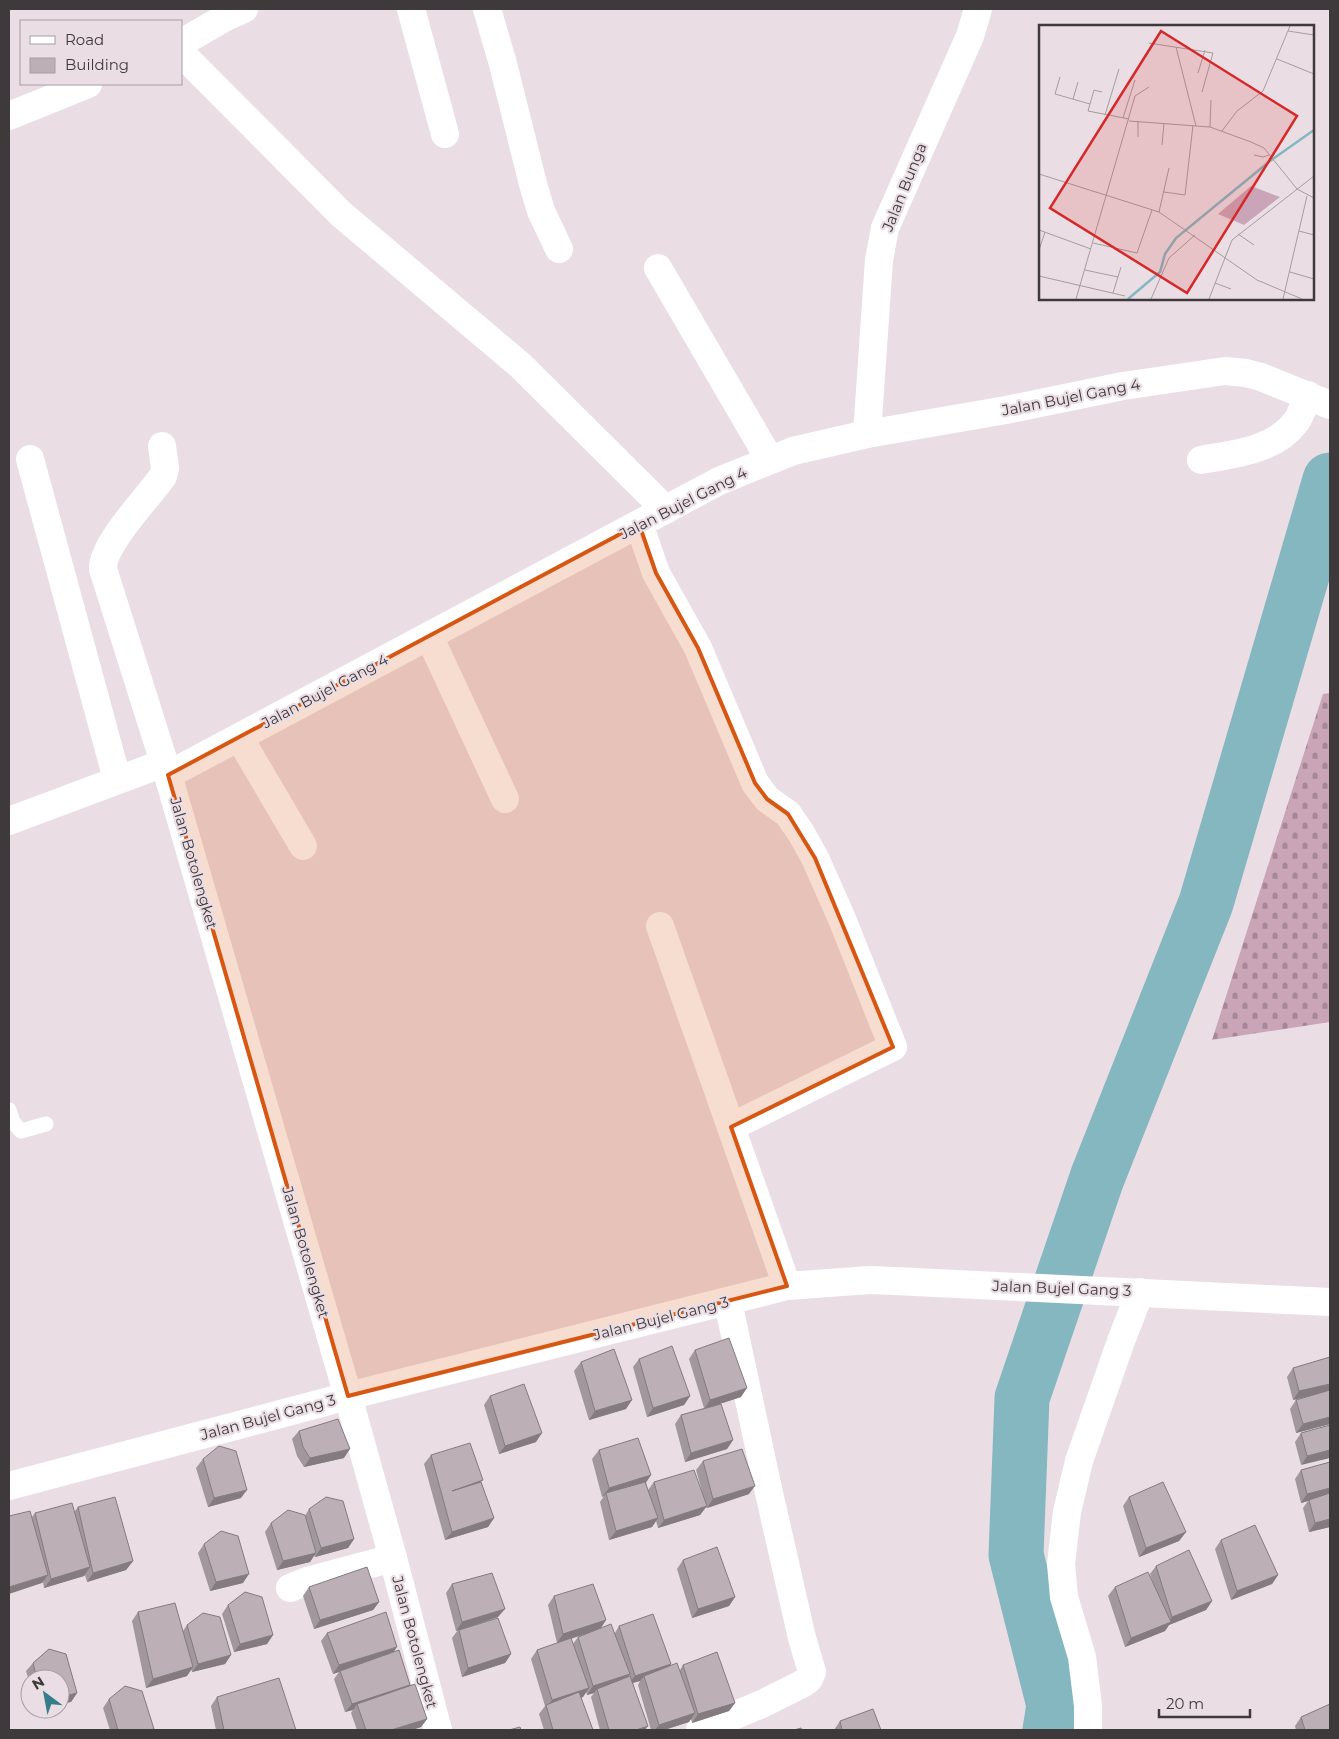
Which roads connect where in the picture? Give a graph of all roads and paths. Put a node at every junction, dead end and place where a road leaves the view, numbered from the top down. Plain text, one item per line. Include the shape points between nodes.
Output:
1 (244, 9) edge
2 (411, 9) edge
3 (487, 9) edge
4 (978, 9) edge
5 (182, 43) edge
6 (182, 54) edge
7 (86, 85) edge
8 (9, 116) edge
9 (445, 134) dead end
10 (560, 249) dead end
11 (658, 268) dead end
12 (1319, 400) edge
13 (867, 434) junction
14 (162, 446) dead end
15 (30, 459) dead end
16 (770, 460) junction
17 (1201, 460) dead end
18 (666, 510) junction
19 (639, 524) junction
20 (429, 636) junction
21 (239, 737) junction
22 (166, 769) junction
23 (117, 779) junction
24 (505, 799) dead end
25 (9, 822) edge
26 (303, 846) dead end
27 (660, 926) dead end
28 (9, 1110) edge
29 (46, 1124) dead end
30 (731, 1127) junction
31 (788, 1286) junction
32 (1131, 1291) junction
33 (728, 1302) junction
34 (1330, 1302) edge
35 (348, 1396) junction
36 (9, 1486) edge
37 (393, 1558) junction
38 (290, 1588) dead end
39 (438, 1730) edge
40 (700, 1730) edge
41 (1088, 1730) edge

1 - 5 street
2 - 9 street
3 - 10 street via 533,184
4 - 13 street, Jalan Bunga via 970,36 885,228 879,260
6 - 18 street via 341,214 520,365
7 - 8 street
11 - 16 street
12 - 13 street, Jalan Bujel Gang 4 via 1261,377 1225,371 1123,386
12 - 17 street via 1274,441 1252,450
13 - 16 street, Jalan Bujel Gang 4
14 - 22 street, Jalan Botolengket via 163,476 102,561
15 - 23 street
16 - 18 street, Jalan Bujel Gang 4 via 719,481
18 - 19 street, Jalan Bujel Gang 4
19 - 20 street, Jalan Bujel Gang 4
19 - 30 street via 656,573 698,648 754,783 767,800 788,814 815,858 893,1047
20 - 21 street, Jalan Bujel Gang 4
20 - 24 street
21 - 22 street, Jalan Bujel Gang 4
21 - 26 street
22 - 23 street, Jalan Bujel Gang 4
22 - 35 street, Jalan Botolengket
23 - 25 street, Jalan Bujel Gang 4
27 - 30 street
28 - 29 lane via 21,1131
30 - 31 street
31 - 32 street, Jalan Bujel Gang 3 via 870,1280
31 - 33 street, Jalan Bujel Gang 3
32 - 34 street, Jalan Bujel Gang 3
32 - 41 street via 1121,1341 1079,1461 1067,1512 1061,1564 1064,1598 1082,1657
33 - 35 street, Jalan Bujel Gang 3
33 - 40 street via 812,1672 802,1684
35 - 36 street, Jalan Bujel Gang 3
35 - 37 street, Jalan Botolengket
37 - 38 street
37 - 39 street, Jalan Botolengket

